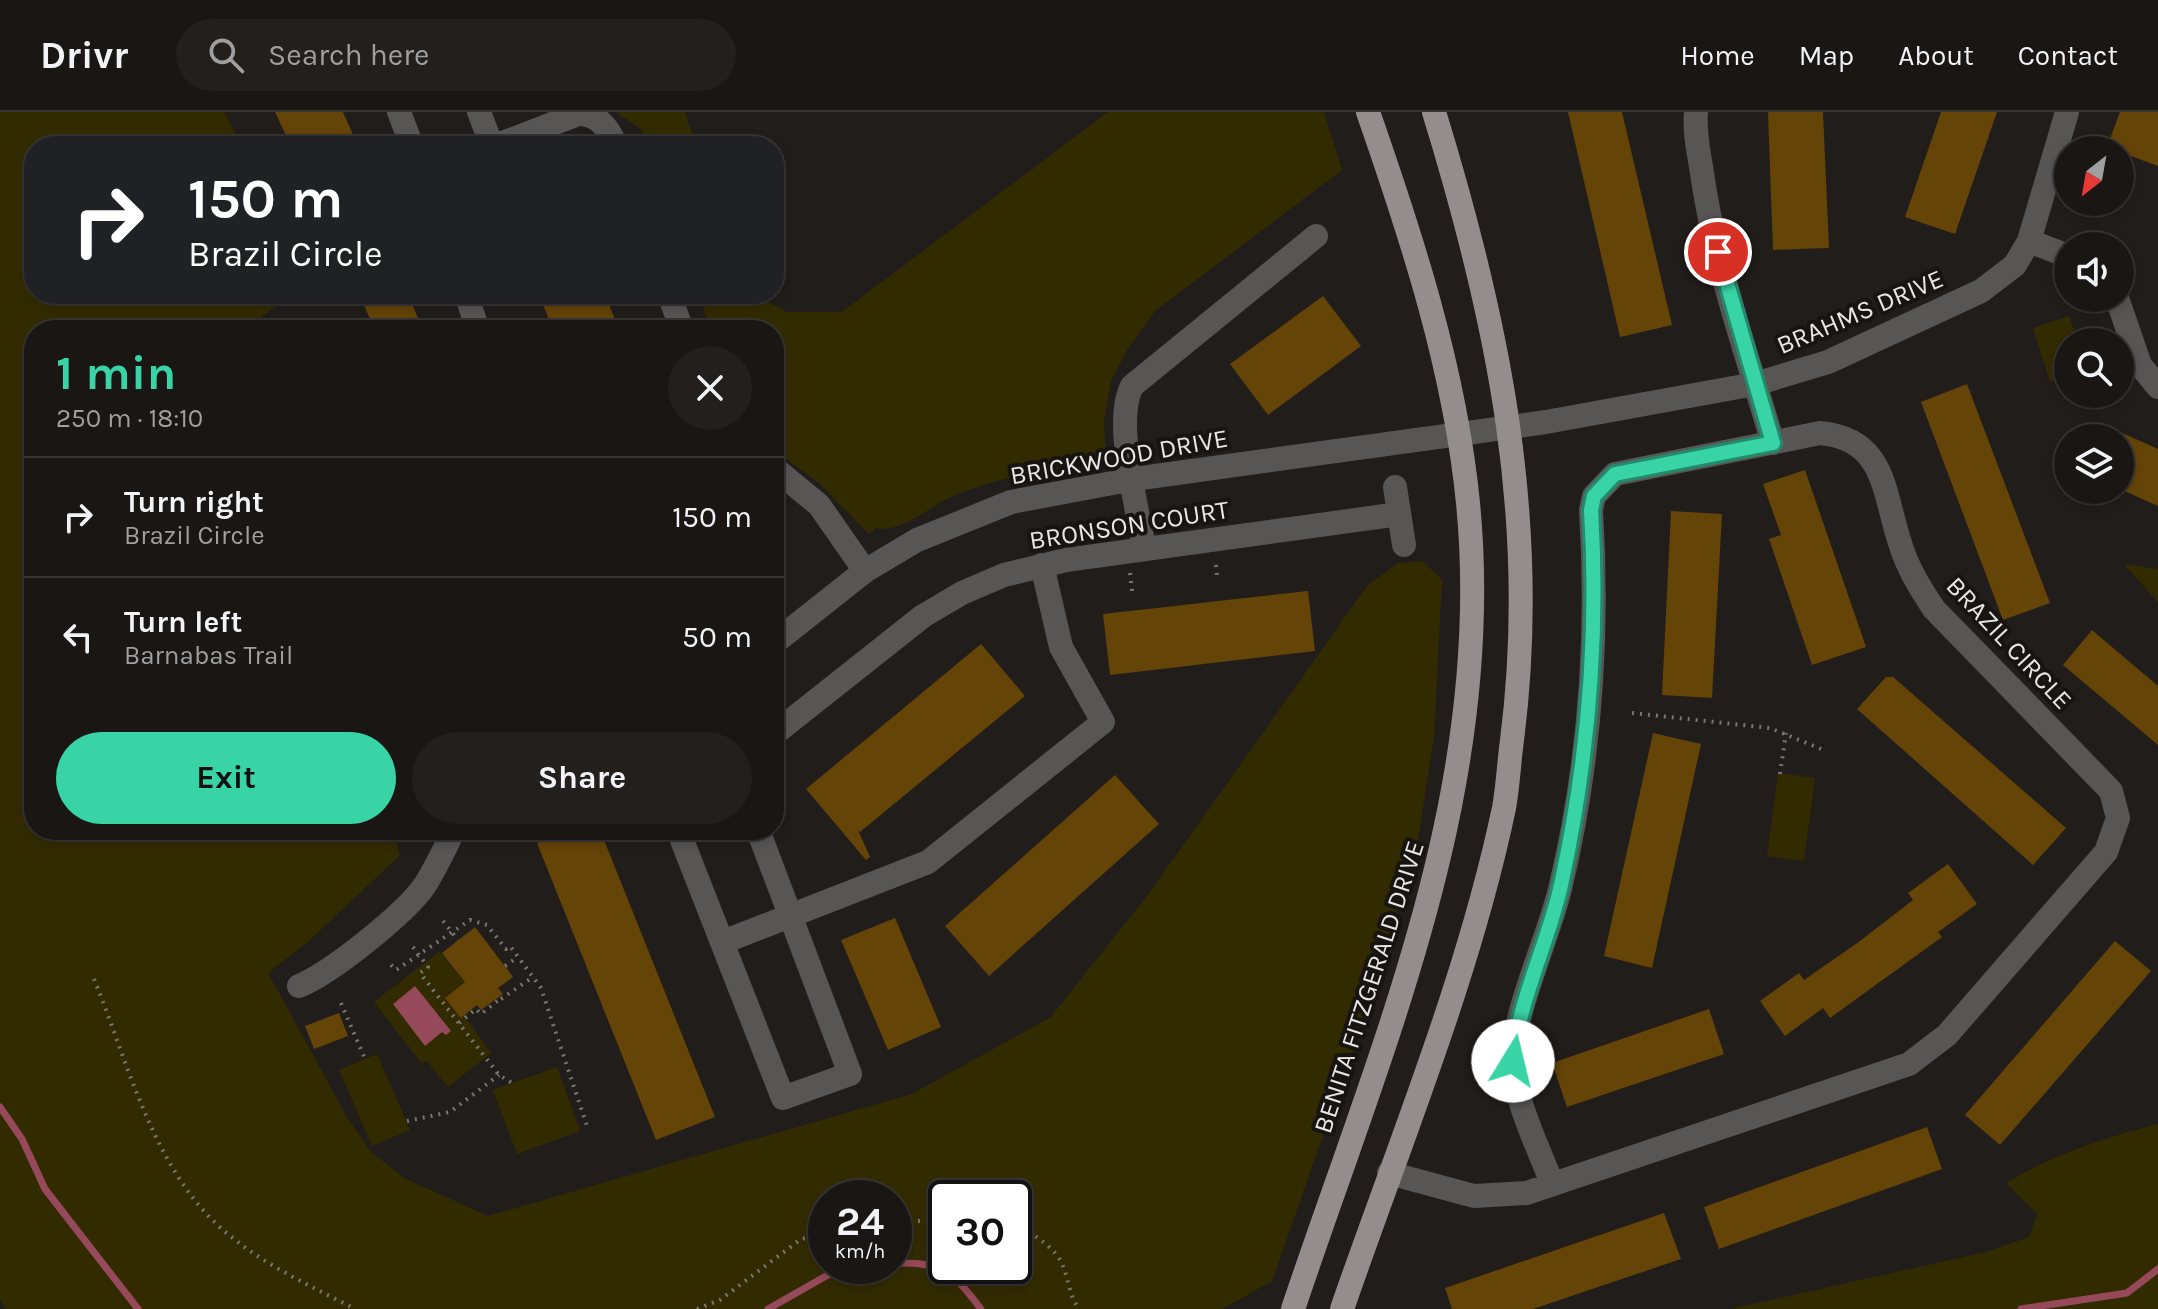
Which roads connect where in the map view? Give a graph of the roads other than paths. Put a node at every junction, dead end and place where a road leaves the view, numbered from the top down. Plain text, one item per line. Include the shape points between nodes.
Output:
1 (399, 112) edge
2 (479, 112) edge
3 (1368, 112) edge
4 (1434, 112) edge
5 (1696, 112) edge
6 (2067, 112) edge
7 (408, 136) edge
8 (489, 136) edge
9 (520, 136) edge
10 (611, 136) edge
11 (1316, 236) dead end
12 (2029, 241) junction
13 (2054, 251) edge
14 (2122, 312) edge
15 (1755, 384) junction
16 (2158, 387) edge
17 (1510, 427) junction
18 (1458, 435) junction
19 (1773, 443) junction
20 (784, 476) edge
21 (1134, 479) junction
22 (1395, 487) dead end
23 (1399, 514) junction
24 (1404, 545) dead end
25 (1144, 549) junction
26 (1042, 565) junction
27 (865, 571) junction
28 (784, 635) edge
29 (784, 726) edge
30 (449, 840) edge
31 (682, 840) edge
32 (762, 840) edge
33 (790, 916) junction
34 (723, 942) junction
35 (299, 986) dead end
36 (1389, 1173) junction
37 (1552, 1184) junction
38 (1293, 1309) edge
39 (1342, 1309) edge

1 - 7 street
2 - 8 street
3 - 18 main road, BENITA FITZGERALD DRIVE via 1433,322
4 - 17 main road via 1494,329
5 - 15 street via 1708,210
6 - 12 street, BRAHMS DRIVE
9 - 10 street via 588,114
11 - 21 street via 1132,386 1125,404
12 - 13 street
12 - 15 street, BRAHMS DRIVE via 2019,261 1981,291 1828,362
14 - 16 street via 2140,365
15 - 17 street, BRAHMS DRIVE
15 - 19 street
17 - 18 street, BRICKWOOD DRIVE
17 - 36 main road via 1522,587 1520,684 1504,805 1451,994
18 - 21 street, BRICKWOOD DRIVE
18 - 38 main road, BENITA FITZGERALD DRIVE via 1473,594 1471,664 1452,808 1416,948
19 - 37 street, BRAZIL CIRCLE via 1615,474 1594,496 1588,731 1560,888 1515,1033 1513,1061
19 - 37 street, BRAZIL CIRCLE via 1820,433 1839,435 1870,454 1912,574 1934,609 2105,782 2116,804 2114,836 2106,852 1932,1050 1881,1074
20 - 27 street via 819,505
21 - 25 street
21 - 27 street, BRICKWOOD DRIVE via 1011,502 930,534
22 - 23 street
23 - 24 street
23 - 25 street, BRONSON COURT
25 - 26 street, BRONSON COURT
26 - 29 street, BRONSON COURT via 962,593 923,616
26 - 33 street via 1061,647 1103,722 928,862
27 - 28 street, BRICKWOOD DRIVE
30 - 35 street via 412,901 321,975
31 - 34 street
32 - 33 street
33 - 34 street
33 - 34 street via 850,1074 783,1098
36 - 37 street, BRAZIL CIRCLE via 1474,1196 1527,1193
36 - 39 main road

